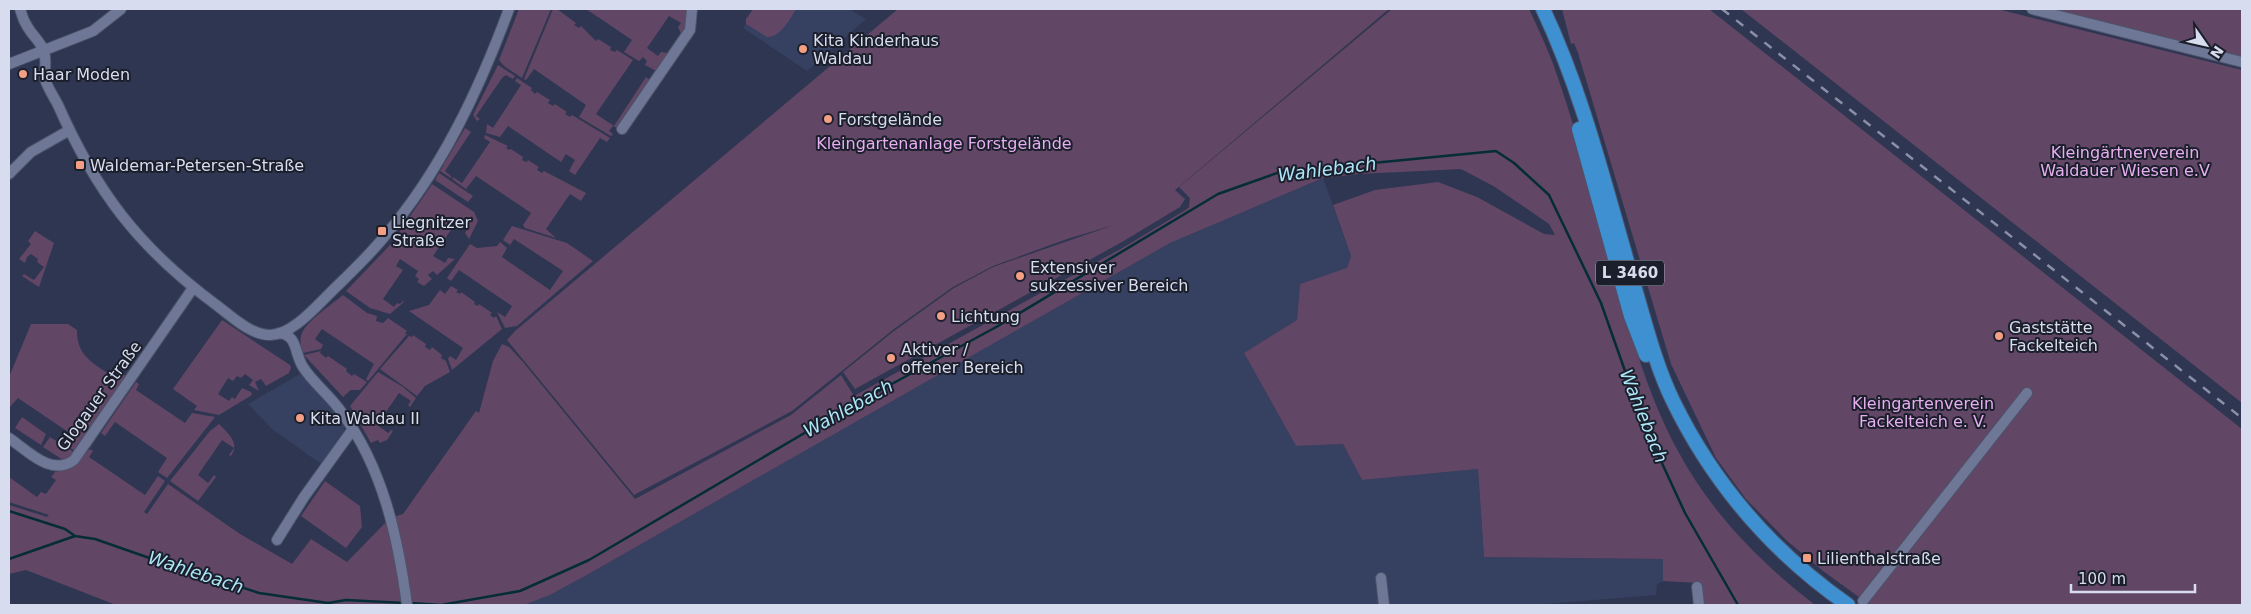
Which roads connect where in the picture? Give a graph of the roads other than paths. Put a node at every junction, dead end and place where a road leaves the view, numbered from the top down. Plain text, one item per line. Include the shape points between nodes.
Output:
1 (20, 9) edge
2 (121, 9) edge
3 (510, 9) edge
4 (692, 9) edge
5 (1535, 9) edge
6 (1543, 9) edge
7 (2032, 9) edge
8 (44, 50) junction
9 (2242, 62) edge
10 (9, 64) edge
11 (68, 130) junction
12 (622, 130) dead end
13 (9, 174) edge
14 (193, 288) junction
15 (301, 319) junction
16 (279, 333) junction
17 (294, 341) junction
18 (2027, 393) dead end
19 (353, 429) junction
20 (9, 438) edge
21 (276, 540) dead end
22 (1381, 578) dead end
23 (1697, 587) dead end
24 (1863, 601) dead end
25 (407, 605) edge
26 (1384, 605) edge
27 (1698, 605) edge
28 (1835, 605) edge
29 (1848, 605) edge

1 - 8 street via 26,25
2 - 8 street via 100,28
3 - 15 street via 464,116 420,191 376,247
4 - 12 street via 690,30
5 - 28 main road, L 3460 via 1576,119 1632,316 1668,409 1722,498 1778,559
6 - 29 main road, L 3460 via 1560,45 1595,148 1653,348 1672,400 1716,477 1762,533 1802,571
7 - 9 street
8 - 10 street
8 - 11 street via 45,80
11 - 13 street via 31,152
11 - 14 street via 89,169 121,216 151,250
14 - 16 street via 252,330 267,335
14 - 20 street, Glogauer Straße via 67,466 52,467
15 - 16 street
15 - 17 street
16 - 17 street
17 - 19 street via 303,368
18 - 24 street
19 - 21 street
19 - 25 street via 382,491
22 - 26 street
23 - 27 street

